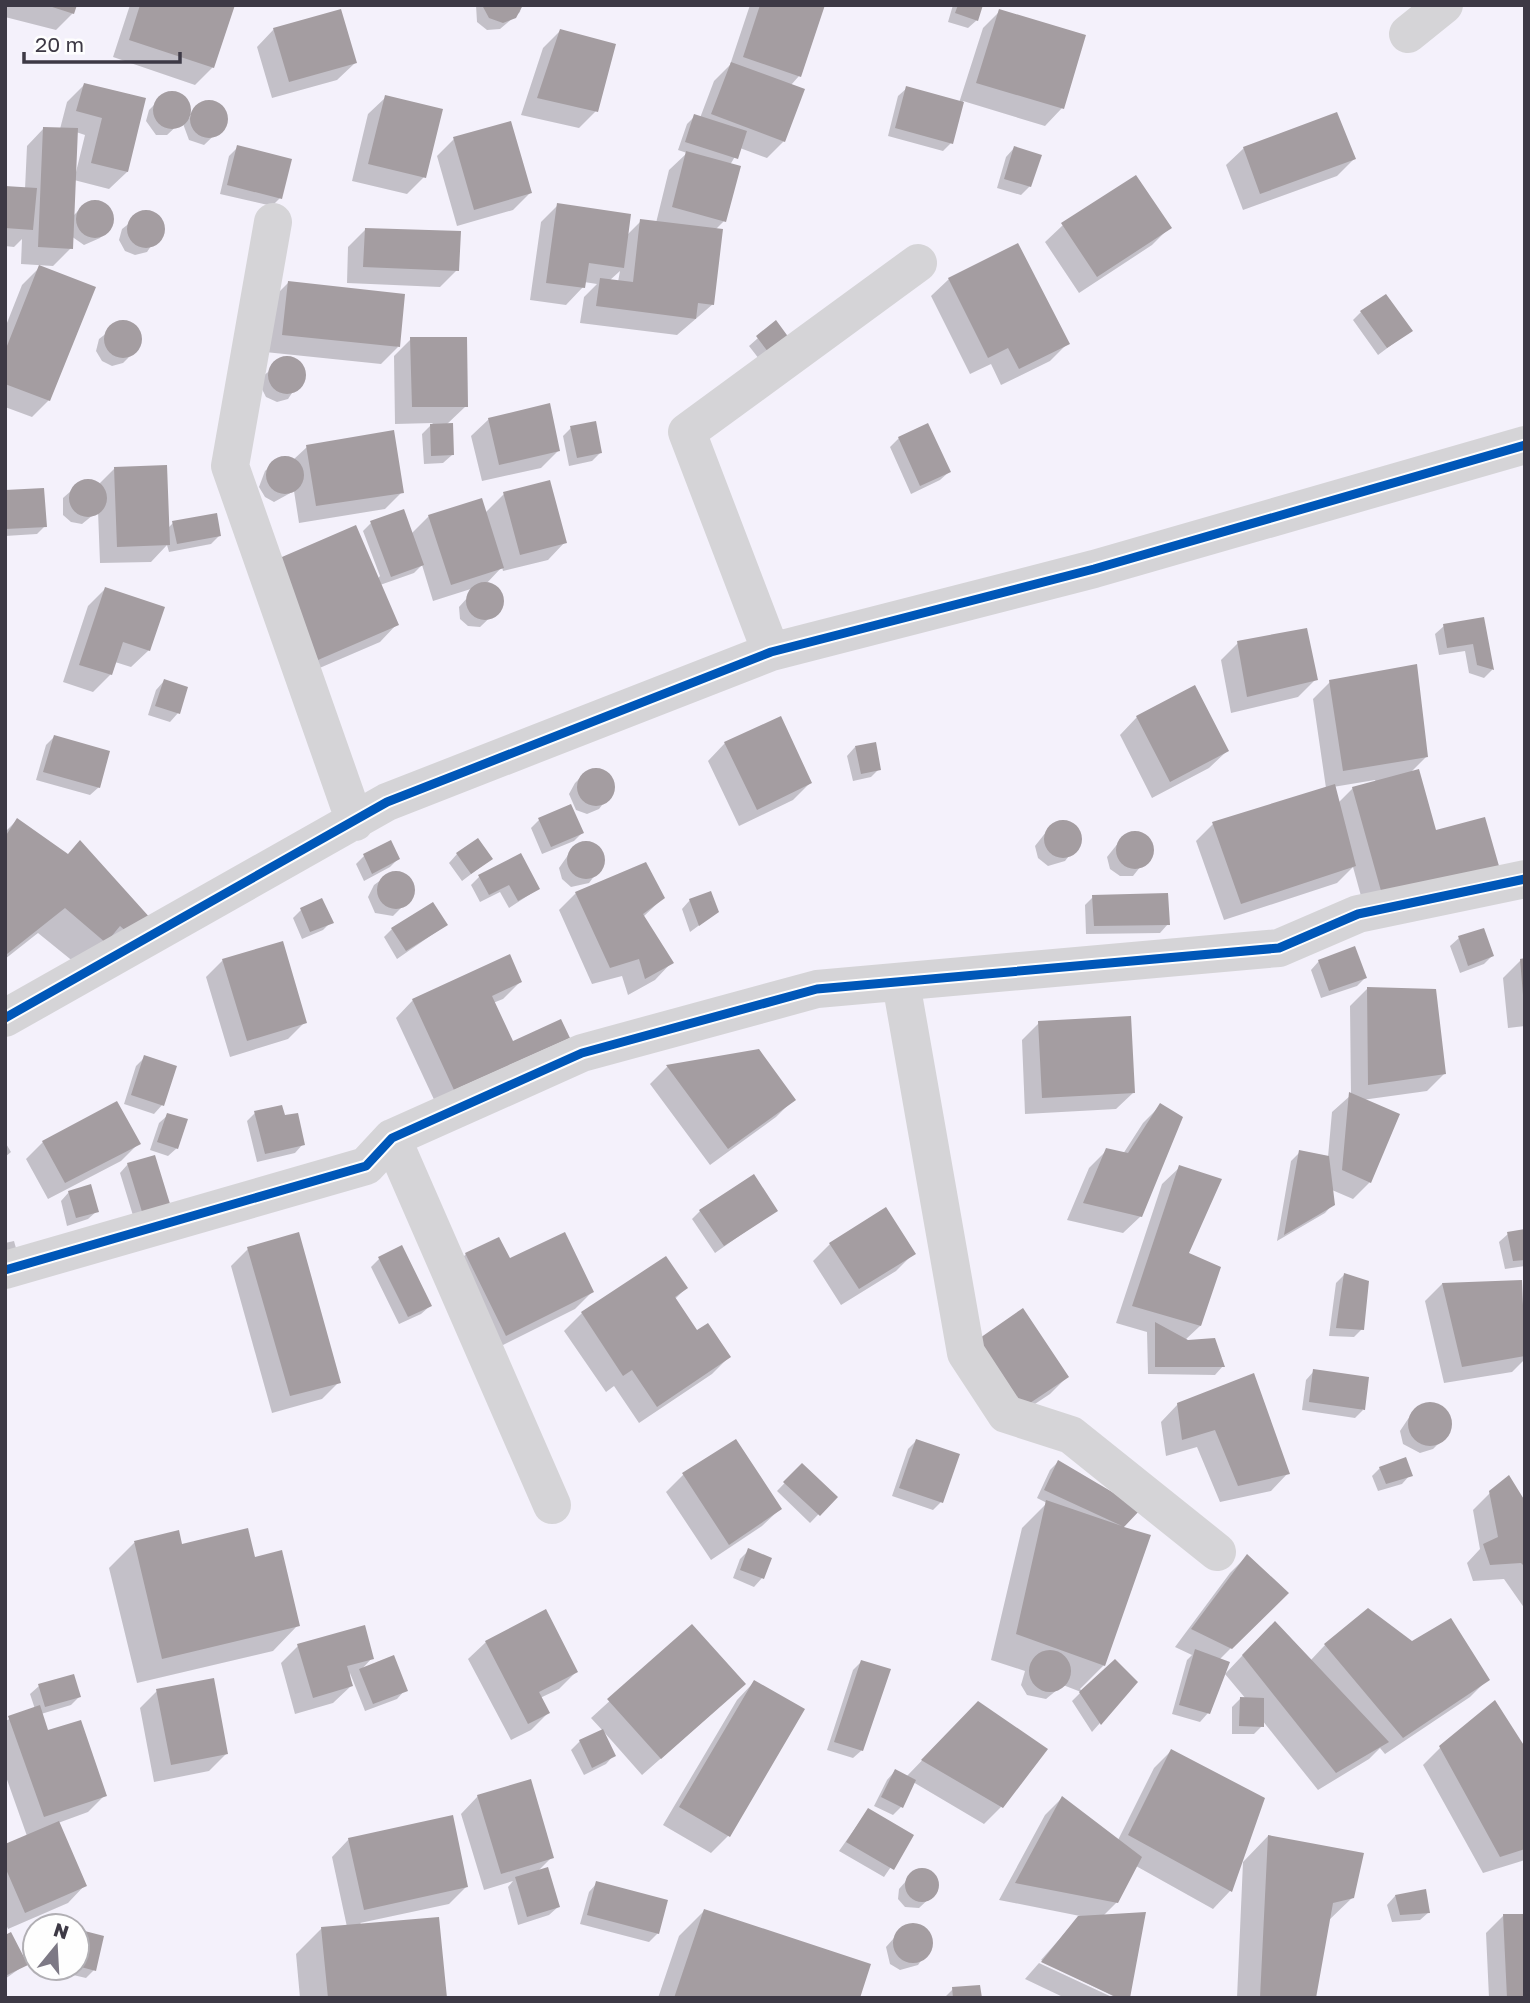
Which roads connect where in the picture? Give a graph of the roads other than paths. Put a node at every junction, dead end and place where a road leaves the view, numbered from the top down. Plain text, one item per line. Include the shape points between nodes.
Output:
1 (1444, 5) edge
2 (1408, 34) dead end
3 (273, 222) dead end
4 (918, 263) dead end
5 (1525, 445) edge
6 (771, 652) junction
7 (355, 822) junction
8 (1525, 879) edge
9 (901, 983) junction
10 (5, 1018) edge
11 (391, 1139) junction
12 (5, 1270) edge
13 (552, 1505) dead end
14 (1217, 1552) dead end

1 - 2 street
3 - 7 street via 230,466
4 - 6 street via 688,432
5 - 6 street via 1094,569
6 - 7 street via 387,802
7 - 10 street
8 - 9 street via 1358,914 1279,948
9 - 11 street via 817,989 582,1053
9 - 14 street via 966,1353 1006,1414 1071,1435
11 - 12 street via 366,1166
11 - 13 street

